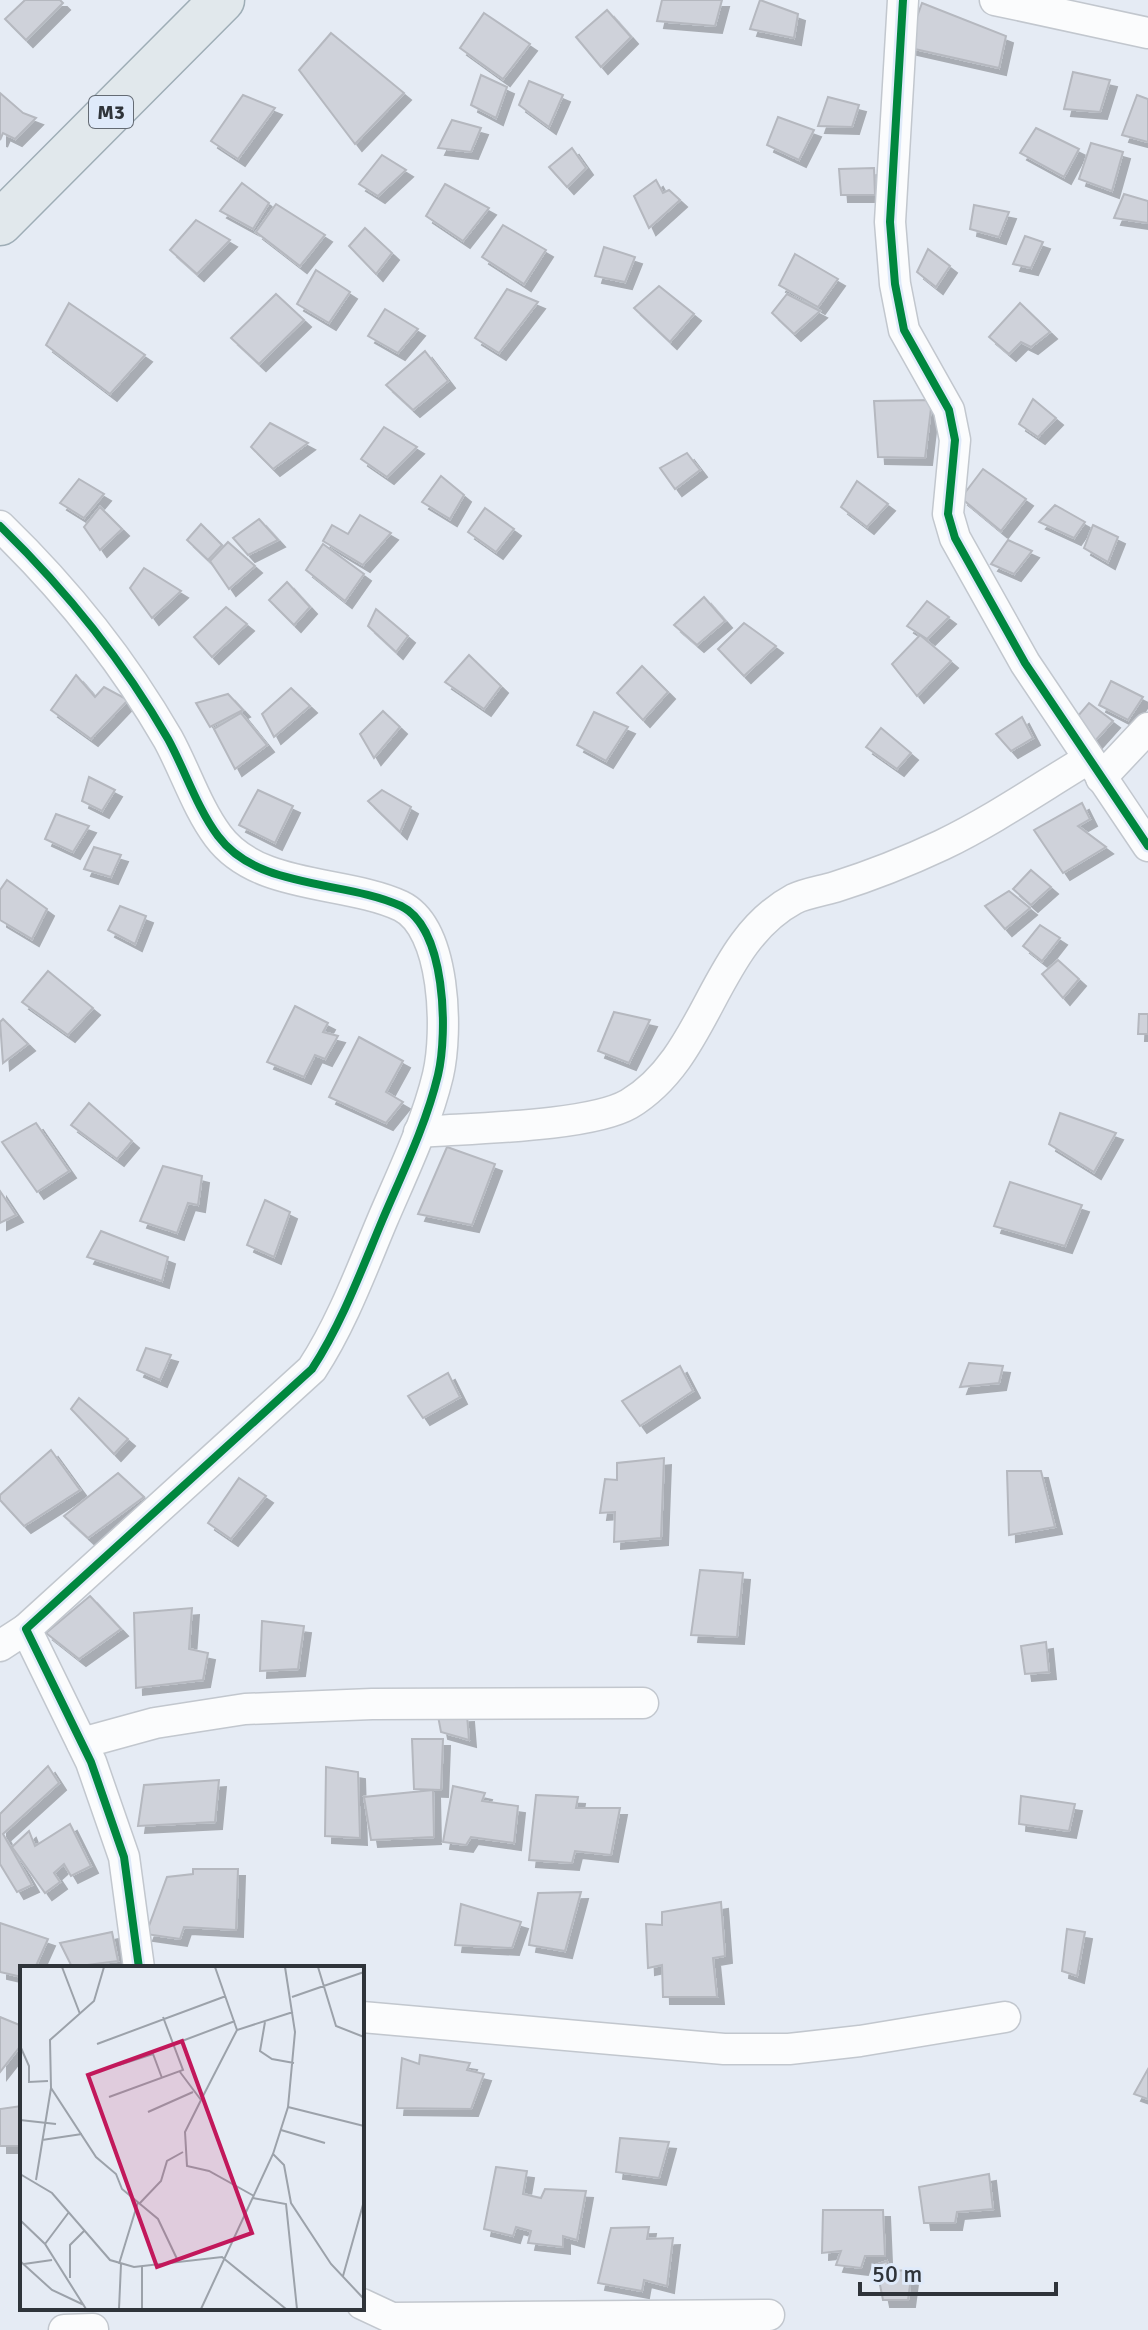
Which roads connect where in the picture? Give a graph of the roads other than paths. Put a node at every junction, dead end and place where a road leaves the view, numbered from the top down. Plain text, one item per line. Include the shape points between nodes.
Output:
1 (222, 0) edge
2 (903, 0) edge
3 (995, 0) edge
4 (1148, 33) edge
5 (0, 223) edge
6 (0, 526) edge
7 (1148, 728) edge
8 (1094, 768) junction
9 (1148, 846) edge
10 (419, 1132) junction
11 (26, 1629) junction
12 (0, 1646) edge
13 (643, 1703) dead end
14 (82, 1743) junction
15 (139, 1966) edge
16 (364, 2017) edge
17 (1005, 2017) dead end
18 (364, 2305) edge
19 (769, 2315) dead end
20 (64, 2330) edge
21 (93, 2330) edge

1 - 5 main road, M3
2 - 8 street via 890,222 895,284 904,330 949,410 955,440 948,514 955,538 1025,663
3 - 4 street
6 - 10 street via 48,573 112,656 167,738 218,836 243,860 401,907 418,920 430,941 443,1013 438,1073
7 - 8 street
8 - 9 street
8 - 10 street via 942,845 795,898 734,957 685,1049 628,1105 573,1119
10 - 11 street via 342,1316 312,1369
11 - 12 street
11 - 14 street
13 - 14 street via 245,1709 155,1723
14 - 15 street via 124,1857
16 - 17 street via 724,2049 818,2046
18 - 19 street via 392,2318
20 - 21 street

